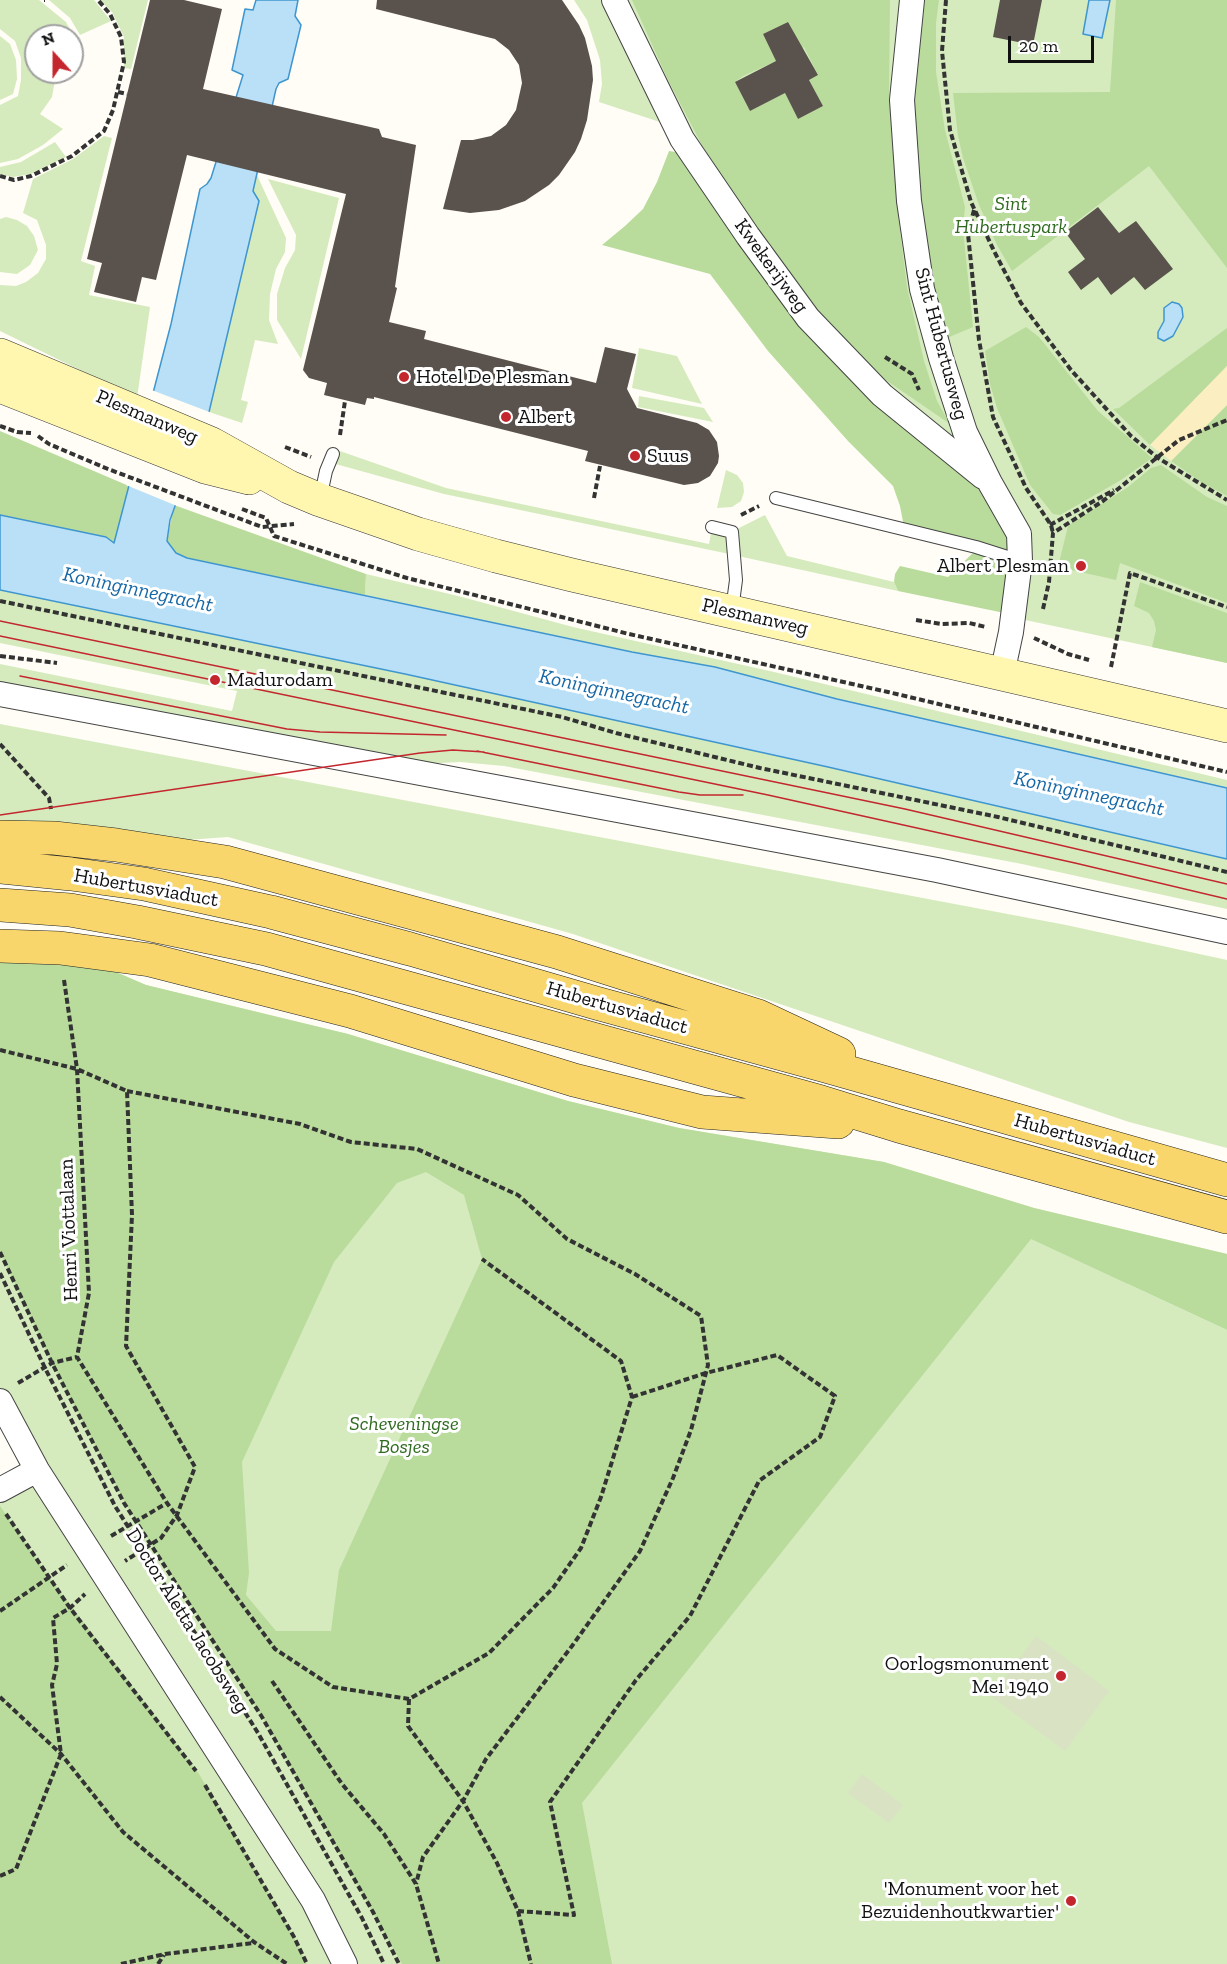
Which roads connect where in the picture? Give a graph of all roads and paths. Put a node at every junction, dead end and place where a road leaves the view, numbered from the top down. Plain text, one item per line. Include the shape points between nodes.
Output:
1 (98, 0) edge
2 (614, 0) edge
3 (912, 0) edge
4 (946, 0) edge
5 (118, 92) junction
6 (127, 94) dead end
7 (0, 177) edge
8 (974, 210) junction
9 (880, 353) dead end
10 (0, 355) edge
11 (0, 386) edge
12 (920, 391) dead end
13 (345, 401) dead end
14 (993, 417) junction
15 (1227, 420) edge
16 (130, 424) junction
17 (964, 432) junction
18 (340, 435) dead end
19 (333, 454) dead end
20 (1158, 458) junction
21 (600, 466) dead end
22 (108, 469) dead end
23 (990, 483) junction
24 (594, 498) dead end
25 (776, 498) joint
26 (320, 500) junction
27 (1227, 500) edge
28 (197, 502) dead end
29 (234, 506) dead end
30 (1051, 525) junction
31 (718, 528) joint
32 (1053, 533) junction
33 (1019, 534) junction
34 (1020, 561) junction
35 (0, 601) edge
36 (1227, 608) edge
37 (732, 612) junction
38 (1041, 616) dead end
39 (1038, 627) dead end
40 (1036, 639) dead end
41 (0, 656) edge
42 (57, 663) dead end
43 (1111, 667) dead end
44 (1002, 675) junction
45 (0, 694) edge
46 (1227, 726) edge
47 (0, 744) edge
48 (1227, 772) edge
49 (0, 837) edge
50 (54, 838) junction
51 (0, 867) edge
52 (1227, 872) edge
53 (0, 905) edge
54 (1227, 933) edge
55 (0, 946) edge
56 (64, 978) dead end
57 (0, 1050) edge
58 (77, 1069) junction
59 (127, 1091) junction
60 (922, 1093) junction
61 (899, 1126) junction
62 (1227, 1180) edge
63 (1227, 1217) edge
64 (0, 1252) edge
65 (482, 1259) dead end
66 (0, 1273) edge
67 (77, 1357) junction
68 (52, 1363) junction
69 (45, 1368) junction
70 (706, 1373) junction
71 (4, 1394) edge
72 (632, 1397) junction
73 (38, 1470) junction
74 (0, 1490) edge
75 (0, 1506) edge
76 (177, 1515) junction
77 (151, 1544) junction
78 (142, 1549) junction
79 (104, 1574) junction
80 (70, 1608) junction
81 (272, 1681) dead end
82 (0, 1697) edge
83 (409, 1699) junction
84 (61, 1754) junction
85 (463, 1801) junction
86 (0, 1876) edge
87 (416, 1884) junction
88 (518, 1911) junction
89 (254, 1942) junction
90 (165, 1954) junction
91 (121, 1964) edge
92 (158, 1964) edge
93 (287, 1964) edge
94 (307, 1964) edge
95 (345, 1964) edge
96 (384, 1964) edge
97 (399, 1964) edge
98 (439, 1964) edge
99 (531, 1964) edge

1 - 5 path via 121,37 124,62
2 - 23 street, Kwekerijweg via 682,139 808,318 882,395
3 - 17 street, Sint Hubertusweg via 902,100 909,201 922,289
4 - 8 path via 942,51 950,130
5 - 6 path
5 - 7 path via 104,131 72,156 31,176 14,180
8 - 14 path via 968,234 979,340
8 - 20 path via 1022,303 1071,370 1131,435
9 - 12 path via 912,374
10 - 16 main road, Plesmanweg
11 - 16 main road, Plesmanweg
13 - 18 path
14 - 17 path
14 - 30 path via 1026,488
15 - 20 path via 1179,440
16 - 26 main road, Plesmanweg
17 - 23 street, Sint Hubertusweg
19 - 26 lane
20 - 27 path
20 - 30 path via 1108,494
20 - 32 path via 1103,501
21 - 24 path
22 - 28 path
23 - 33 street, Sint Hubertusweg
25 - 31 path
25 - 34 lane
26 - 37 main road, Plesmanweg via 496,556
29 - 48 path via 266,518 274,536 407,578 629,634
30 - 32 path
30 - 33 path
31 - 37 lane via 732,532 736,580
32 - 38 path via 1049,582
33 - 34 street, Sint Hubertusweg
34 - 44 street, Sint Hubertusweg
35 - 52 path via 562,717 728,760 1020,822
36 - 43 path via 1130,573
37 - 44 main road, Plesmanweg
39 - 40 path
41 - 42 path
44 - 46 main road, Plesmanweg
45 - 54 street via 937,870
47 - 50 path via 49,798
49 - 50 main road
50 - 60 main road via 225,862 557,952 758,1016
51 - 60 main road, Hubertusviaduct via 144,884 271,912
53 - 61 main road, Hubertusviaduct via 70,910 266,949
55 - 61 main road via 60,948 150,960 350,1011 574,1080 702,1112
56 - 58 path, Henri Viottalaan
57 - 58 path
58 - 59 path
58 - 67 path, Henri Viottalaan via 89,1293
59 - 70 path via 300,1124 351,1142 417,1149 518,1195 567,1239 635,1274 701,1316
59 - 76 path via 132,1215 126,1346 195,1467
60 - 62 main road, Hubertusviaduct
61 - 63 main road, Hubertusviaduct
64 - 68 path
65 - 72 path via 621,1361
66 - 69 path, Doctor Aletta Jacobsweg
67 - 68 path
67 - 76 path
68 - 69 path
68 - 77 path via 124,1503
69 - 71 path
69 - 78 path, Doctor Aletta Jacobsweg via 115,1506
70 - 72 path
70 - 85 path via 691,1430 640,1551 486,1759
70 - 88 path via 777,1355 836,1396 820,1437 759,1481 690,1616 636,1680 550,1802 574,1915
71 - 73 street
72 - 83 path via 581,1548 553,1588 489,1653
73 - 74 street
73 - 79 street
75 - 80 path
76 - 77 path via 161,1538
76 - 83 path via 275,1649 333,1687
77 - 78 path
77 - 97 path via 262,1717
78 - 79 path
78 - 96 path, Doctor Aletta Jacobsweg via 258,1733
79 - 80 path
79 - 95 street via 307,1890
80 - 84 path via 53,1618 57,1664 52,1685
80 - 94 path via 199,1775
81 - 87 path
82 - 84 path
83 - 85 path via 408,1726
84 - 86 path via 16,1869
84 - 89 path via 123,1832
85 - 87 path via 423,1857
85 - 88 path
87 - 98 path
88 - 99 path
89 - 90 path
89 - 93 path
90 - 91 path
90 - 92 path

